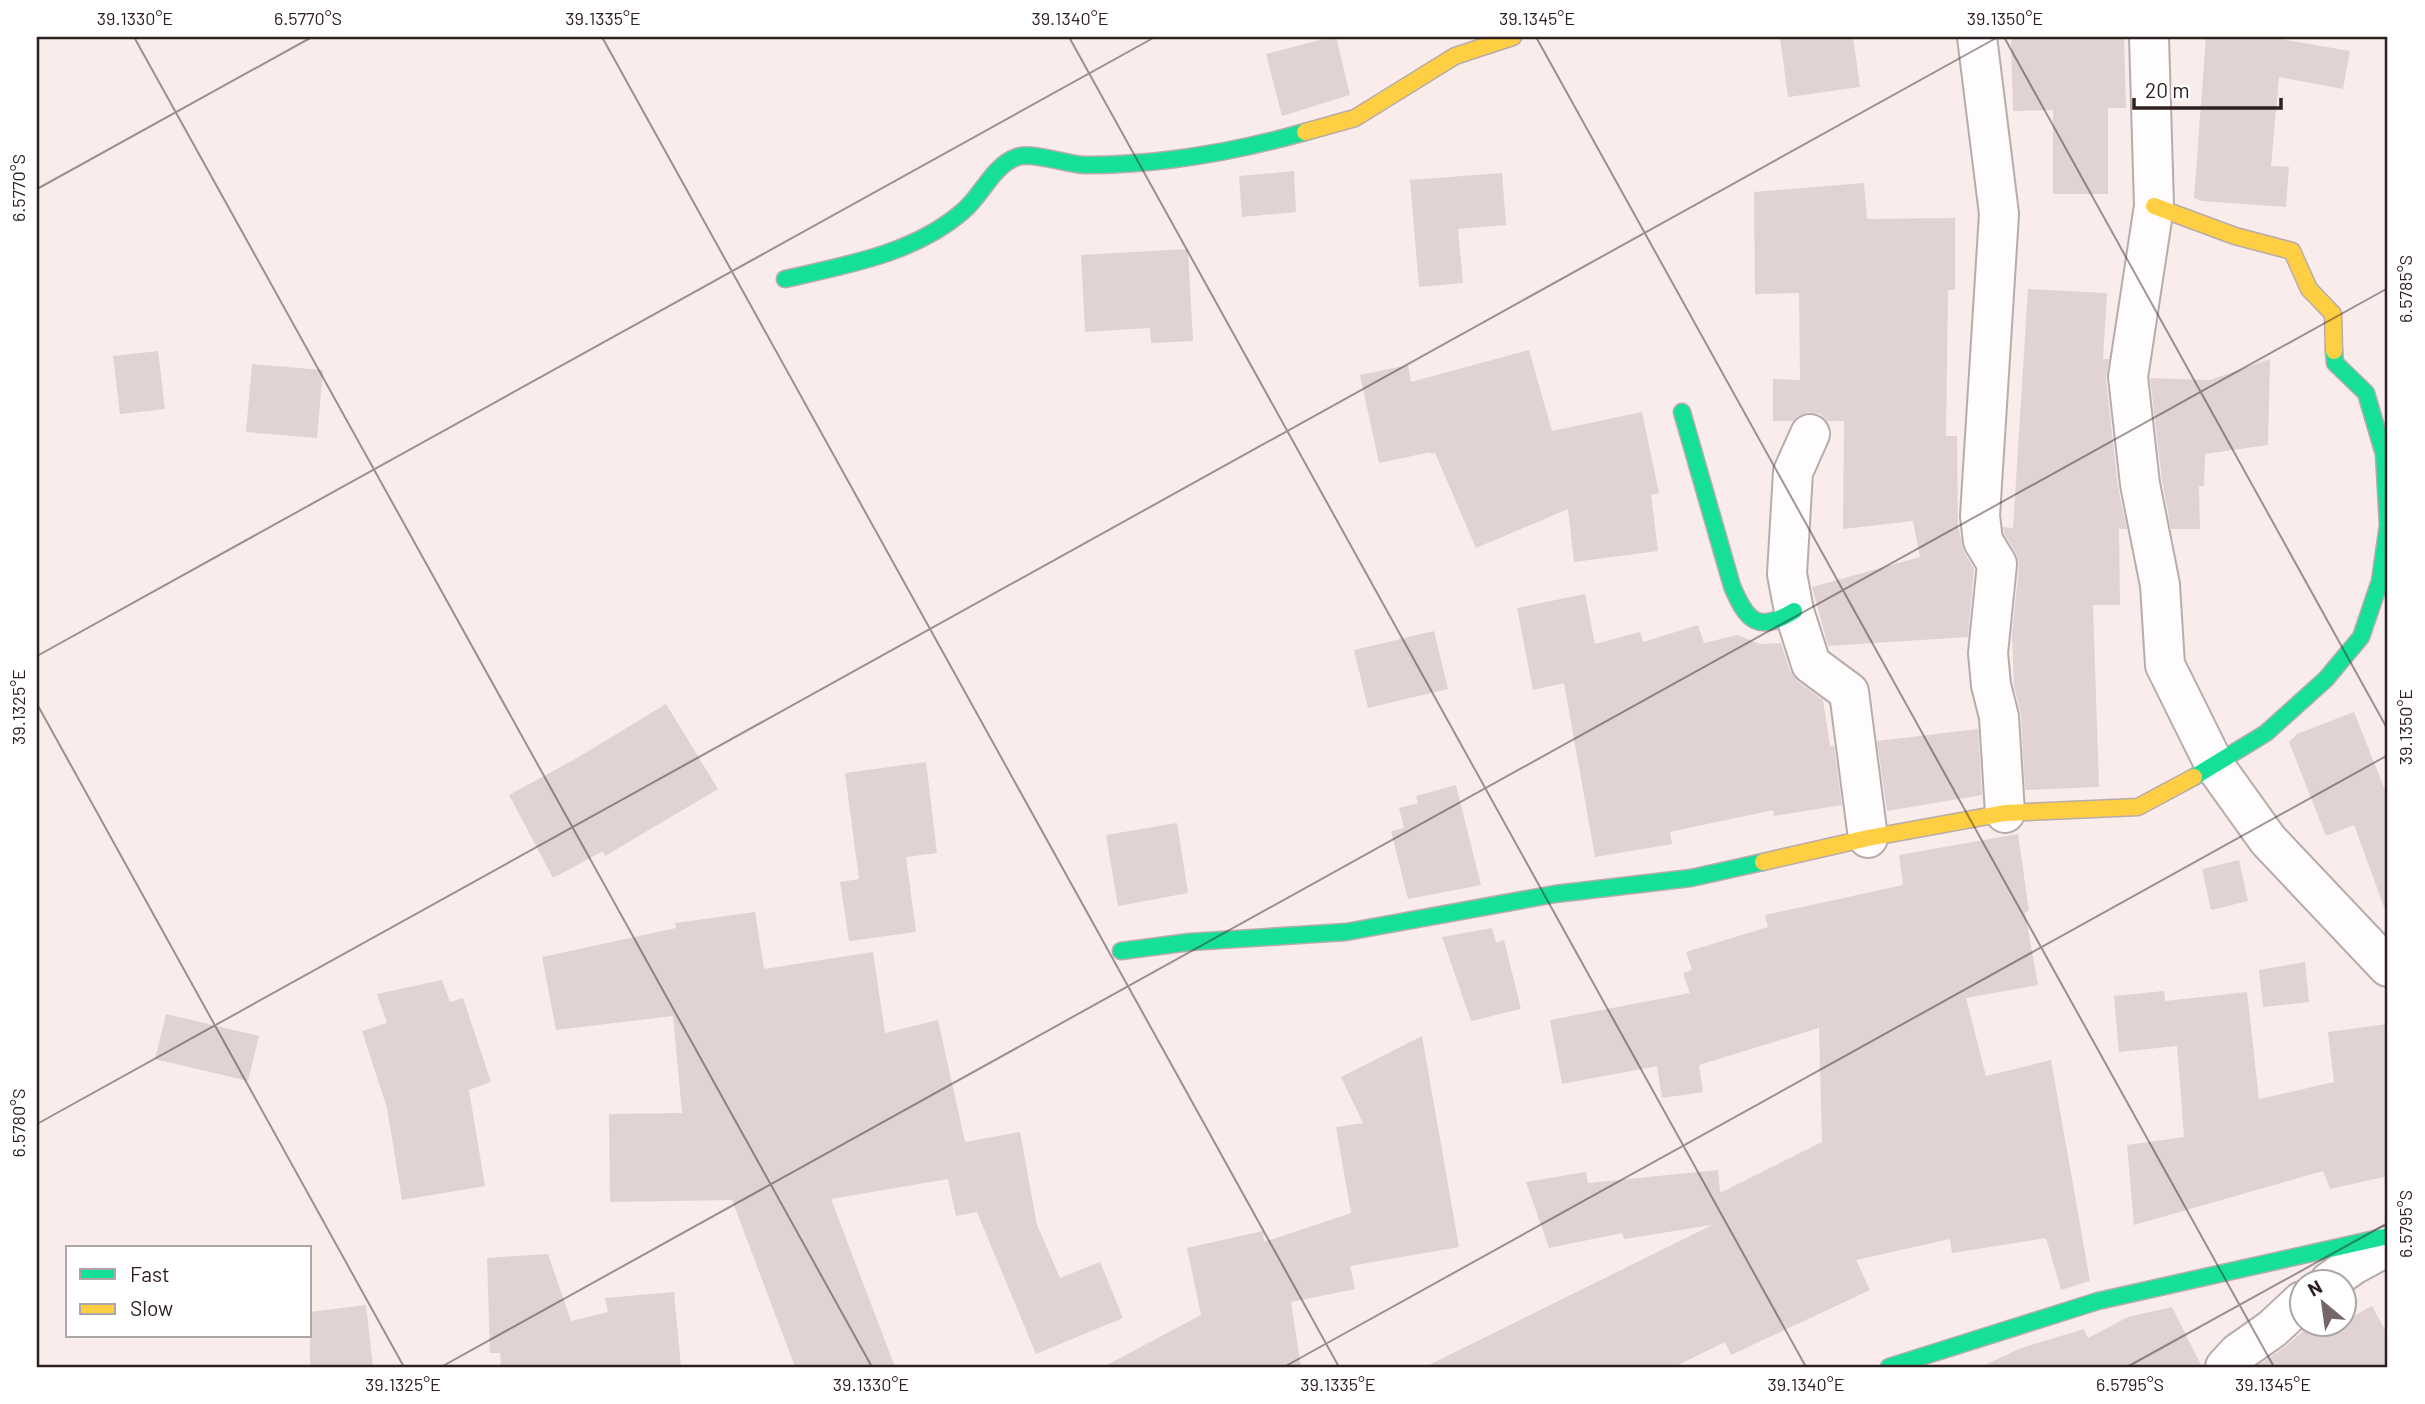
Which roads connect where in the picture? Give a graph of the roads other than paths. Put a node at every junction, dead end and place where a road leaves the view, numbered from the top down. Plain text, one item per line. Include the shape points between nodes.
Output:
1 (1513, 37) edge
2 (1977, 37) edge
3 (2149, 37) edge
4 (2154, 206) junction
5 (785, 279) dead end
6 (1682, 412) dead end
7 (1810, 434) dead end
8 (1794, 611) junction
9 (2215, 766) junction
10 (2005, 813) junction
11 (1868, 838) junction
12 (1121, 951) dead end
13 (2388, 967) edge
14 (2388, 1236) edge
15 (2388, 1245) edge
16 (2349, 1268) edge
17 (2288, 1314) edge
18 (1889, 1367) edge
19 (2225, 1367) edge

1 - 5 street via 1455,56 1355,118 1276,140 1185,158 1083,165 1021,155 1005,162 963,212 919,241
2 - 10 street via 1999,214 1980,516 1983,541 1997,564 1988,653 1999,717
3 - 4 street
4 - 9 street via 2128,377 2140,484 2160,585 2165,665
4 - 9 street via 2292,251 2309,289 2333,314 2335,363 2366,393 2384,454 2388,526 2380,582 2361,637 2326,679 2266,733
6 - 8 street via 1728,575 1744,611 1770,623
7 - 8 street via 1793,472 1787,574
8 - 11 street via 1811,664 1849,692
9 - 10 street via 2138,807
9 - 13 street via 2268,840
10 - 11 street
11 - 12 street via 1691,878 1555,894 1346,932
14 - 18 street via 2098,1301
15 - 16 street
17 - 19 street

